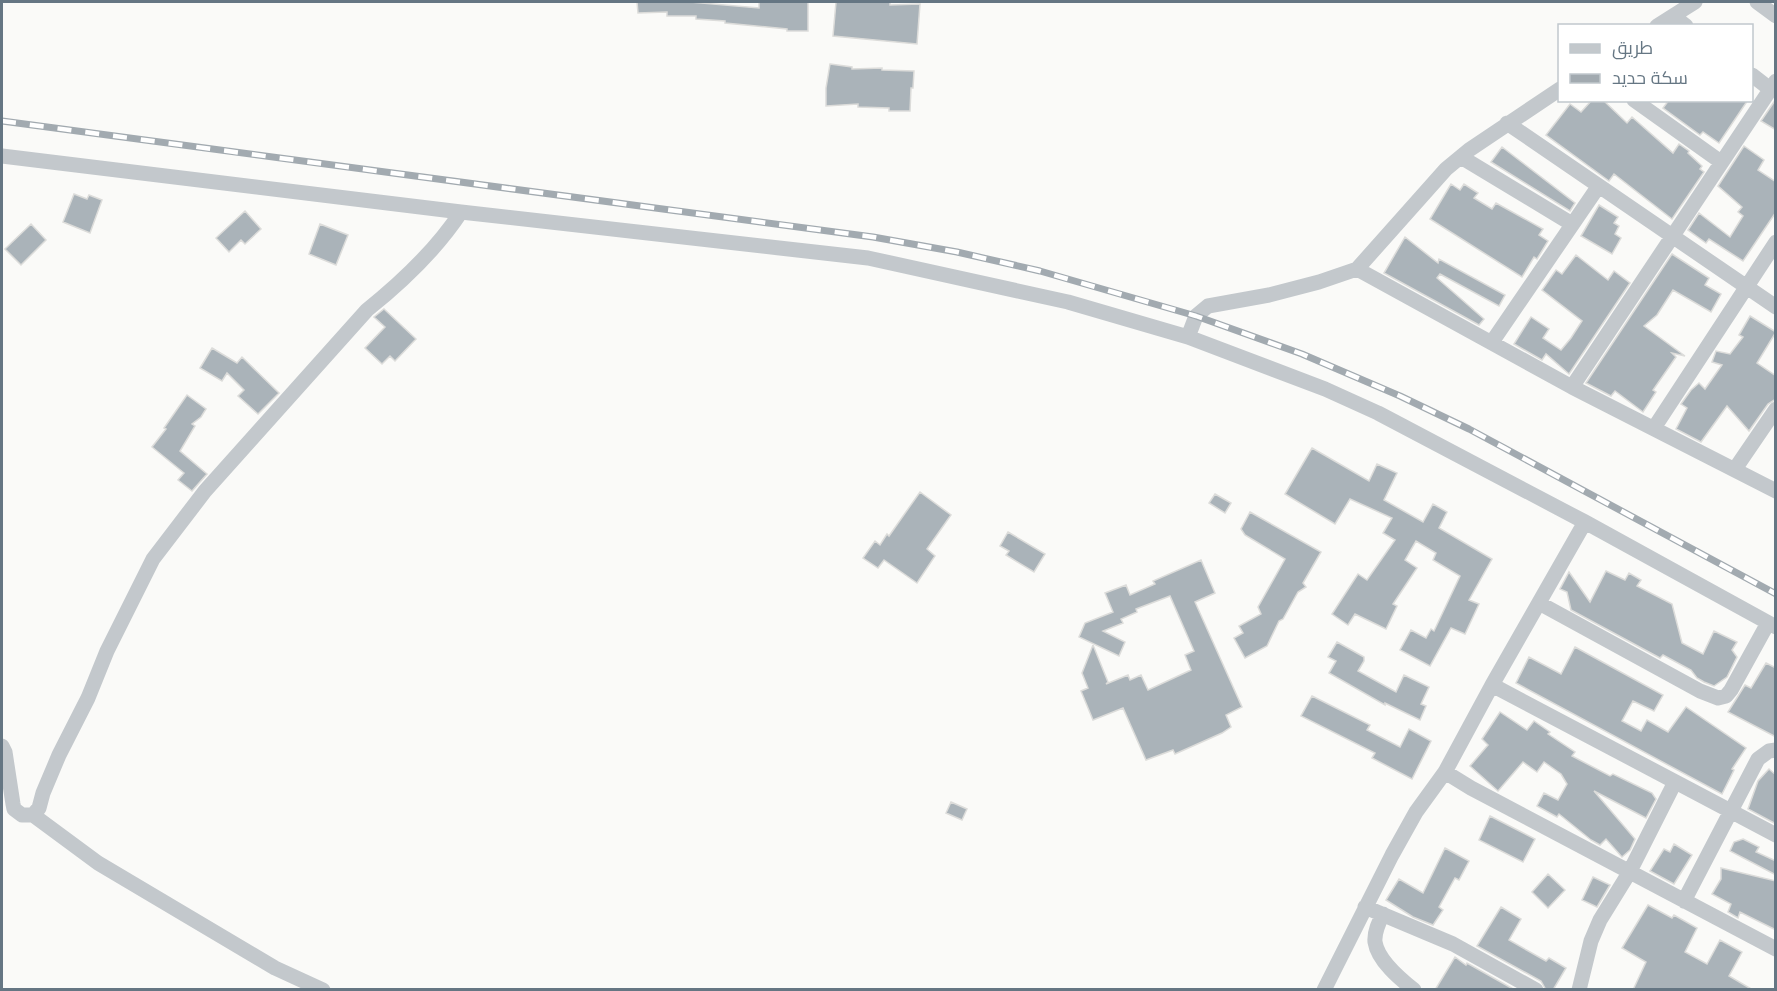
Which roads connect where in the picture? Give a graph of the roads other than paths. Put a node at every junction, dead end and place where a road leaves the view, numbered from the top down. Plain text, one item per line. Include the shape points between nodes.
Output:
1 (1695, 2) edge
2 (1757, 2) edge
3 (1673, 15) junction
4 (1776, 16) edge
5 (1660, 24) edge
6 (1684, 24) edge
7 (1753, 75) edge
8 (1773, 85) edge
9 (1558, 90) edge
10 (1637, 102) edge
11 (1507, 123) junction
12 (2, 156) edge
13 (1461, 157) junction
14 (1721, 162) junction
15 (1598, 187) junction
16 (461, 212) junction
17 (1572, 224) junction
18 (1671, 236) junction
19 (1776, 242) edge
20 (1357, 269) junction
21 (1745, 286) junction
22 (1776, 307) edge
23 (1188, 337) junction
24 (1492, 342) junction
25 (1572, 387) junction
26 (1776, 409) edge
27 (1653, 428) junction
28 (1735, 469) junction
29 (1776, 491) edge
30 (1585, 522) junction
31 (1539, 603) junction
32 (1772, 625) edge
33 (1492, 685) junction
34 (2, 746) edge
35 (1776, 750) edge
36 (1445, 772) junction
37 (1675, 782) junction
38 (1731, 810) junction
39 (33, 815) junction
40 (1776, 835) edge
41 (1629, 873) junction
42 (1684, 901) junction
43 (1365, 907) junction
44 (1383, 914) junction
45 (1776, 949) edge
46 (323, 990) edge
47 (1324, 990) edge
48 (1414, 990) edge
49 (1536, 990) edge
50 (1579, 990) edge

1 - 3 street
2 - 4 street
3 - 5 street
3 - 6 street
7 - 8 street
8 - 14 street
9 - 11 street
10 - 14 street
11 - 13 street
11 - 15 street
12 - 16 street
13 - 17 street
13 - 20 street
14 - 18 street
15 - 17 street
15 - 18 street
16 - 23 street via 868,258 1068,302
16 - 39 street via 438,243 367,310 205,491 153,559
17 - 24 street
18 - 21 street
18 - 25 street
19 - 21 street
20 - 23 street via 1269,295 1208,306 1196,316
20 - 24 street
21 - 22 street
21 - 27 street
23 - 30 street via 1378,413
24 - 25 street
25 - 27 street
26 - 28 street
27 - 28 street
28 - 29 street
30 - 31 street
30 - 32 street
31 - 32 street via 1718,698 1731,690
31 - 33 street
33 - 36 street
33 - 37 street
34 - 39 street via 14,809 22,815
35 - 38 street via 1758,759
36 - 41 street
36 - 43 street via 1416,812
37 - 38 street
37 - 41 street
38 - 40 street
38 - 42 street
39 - 46 street via 98,863 275,968
41 - 42 street
41 - 50 street via 1591,941
42 - 45 street
43 - 44 street
43 - 47 street
44 - 48 street via 1375,941 1378,951
44 - 49 street via 1453,944

